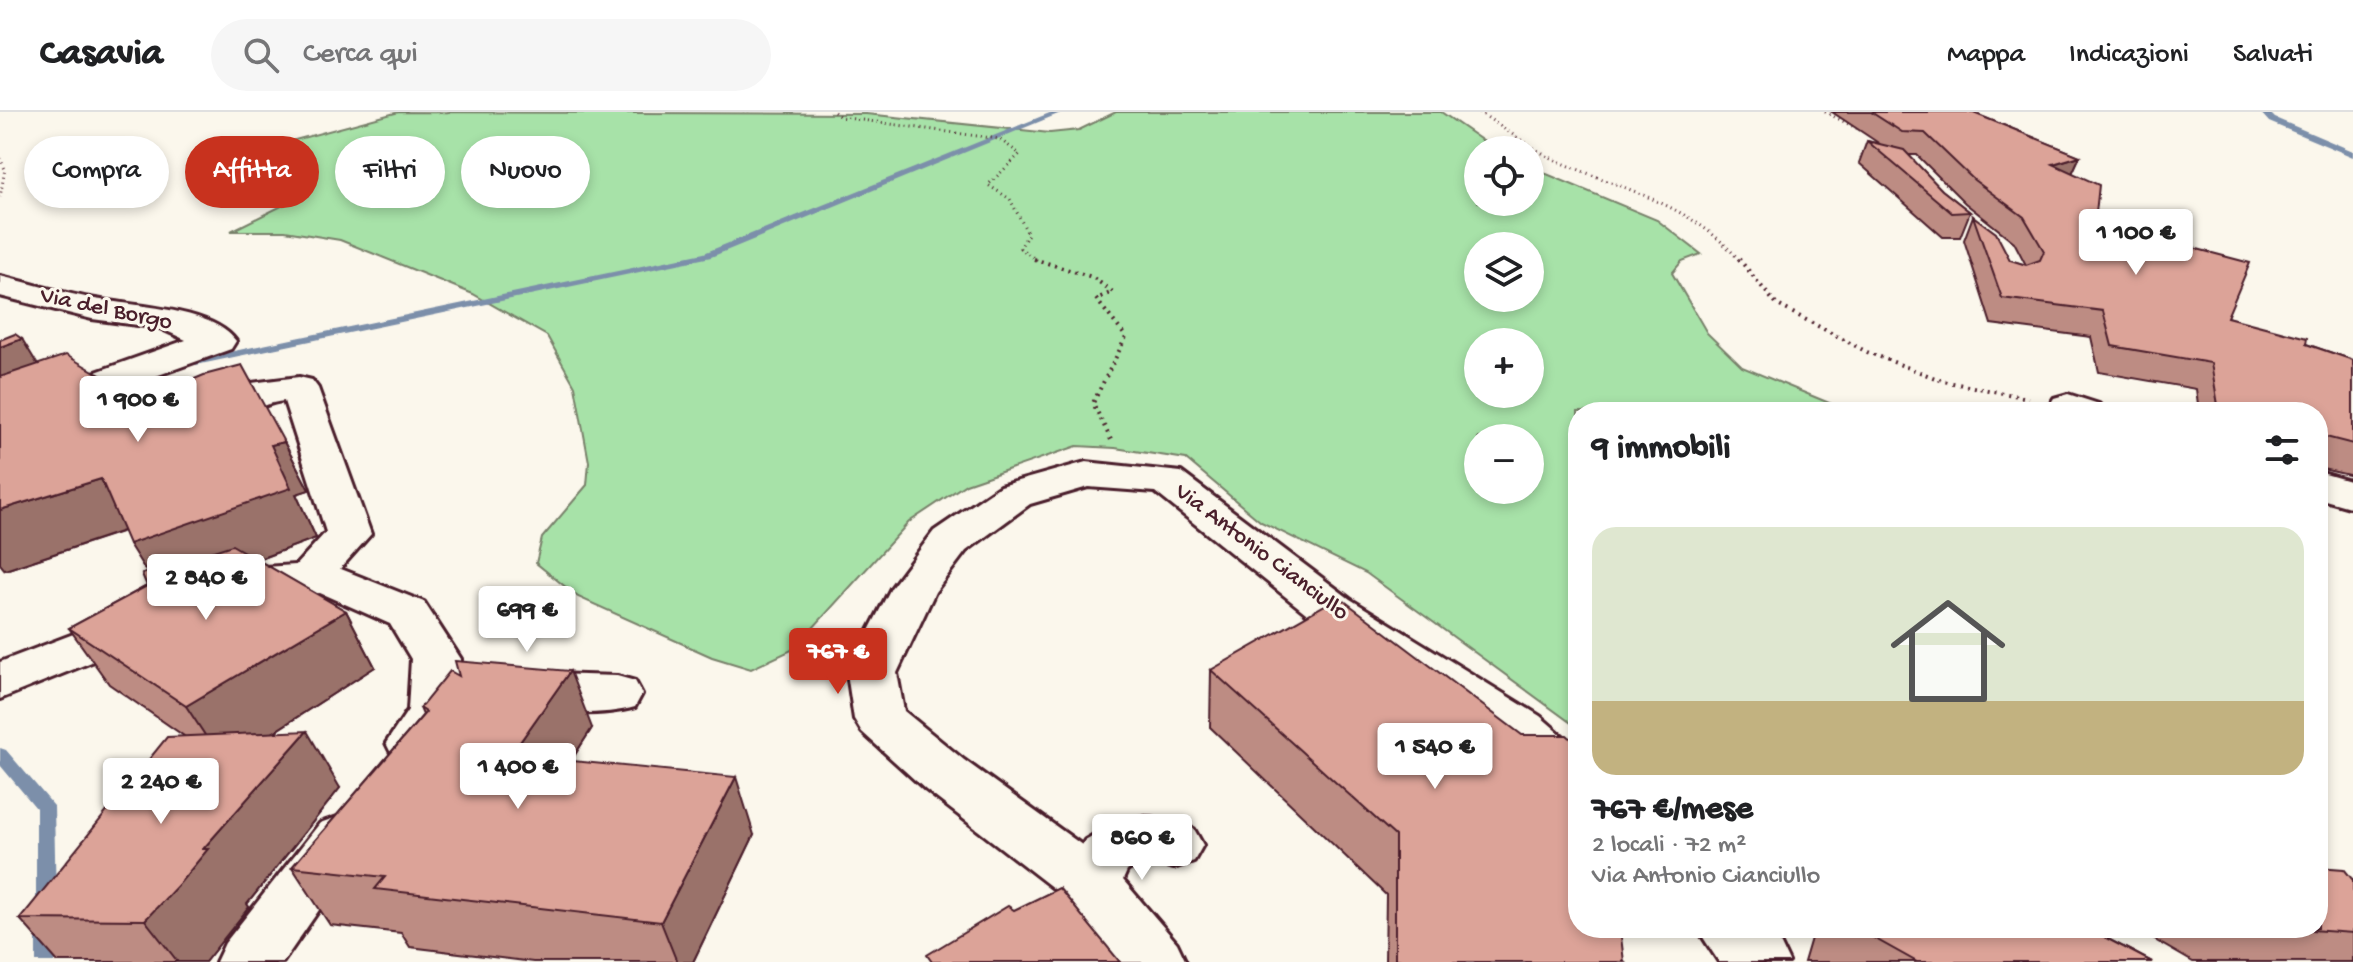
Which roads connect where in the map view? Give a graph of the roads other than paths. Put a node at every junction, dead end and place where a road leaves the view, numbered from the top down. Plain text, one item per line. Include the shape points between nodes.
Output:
1 (0, 286) edge
2 (0, 420) edge
3 (175, 431) edge
4 (2328, 488) edge
5 (2353, 495) edge
6 (306, 579) junction
7 (0, 681) edge
8 (434, 689) junction
9 (617, 694) dead end
10 (1568, 772) edge
11 (1174, 845) dead end
12 (1092, 885) junction
13 (1714, 938) edge
14 (1736, 938) edge
15 (247, 962) edge
16 (1155, 962) edge
17 (1728, 962) edge
18 (1758, 962) edge

1 - 2 street, Via del Borgo via 92,309 168,319 218,341
3 - 6 street via 257,392 299,388 349,534
4 - 5 street
6 - 7 street via 264,582 187,605
6 - 8 street via 326,578 407,613 436,659
8 - 9 street
8 - 15 street via 434,714
10 - 12 street, Via Antonio Cianciullo via 1522,729 1333,610 1166,481 1086,474 1015,495 950,541 914,588 872,673 880,719 945,775
11 - 12 street via 1139,836 1105,856
12 - 16 street, Via Antonio Cianciullo
13 - 17 street
14 - 18 street

